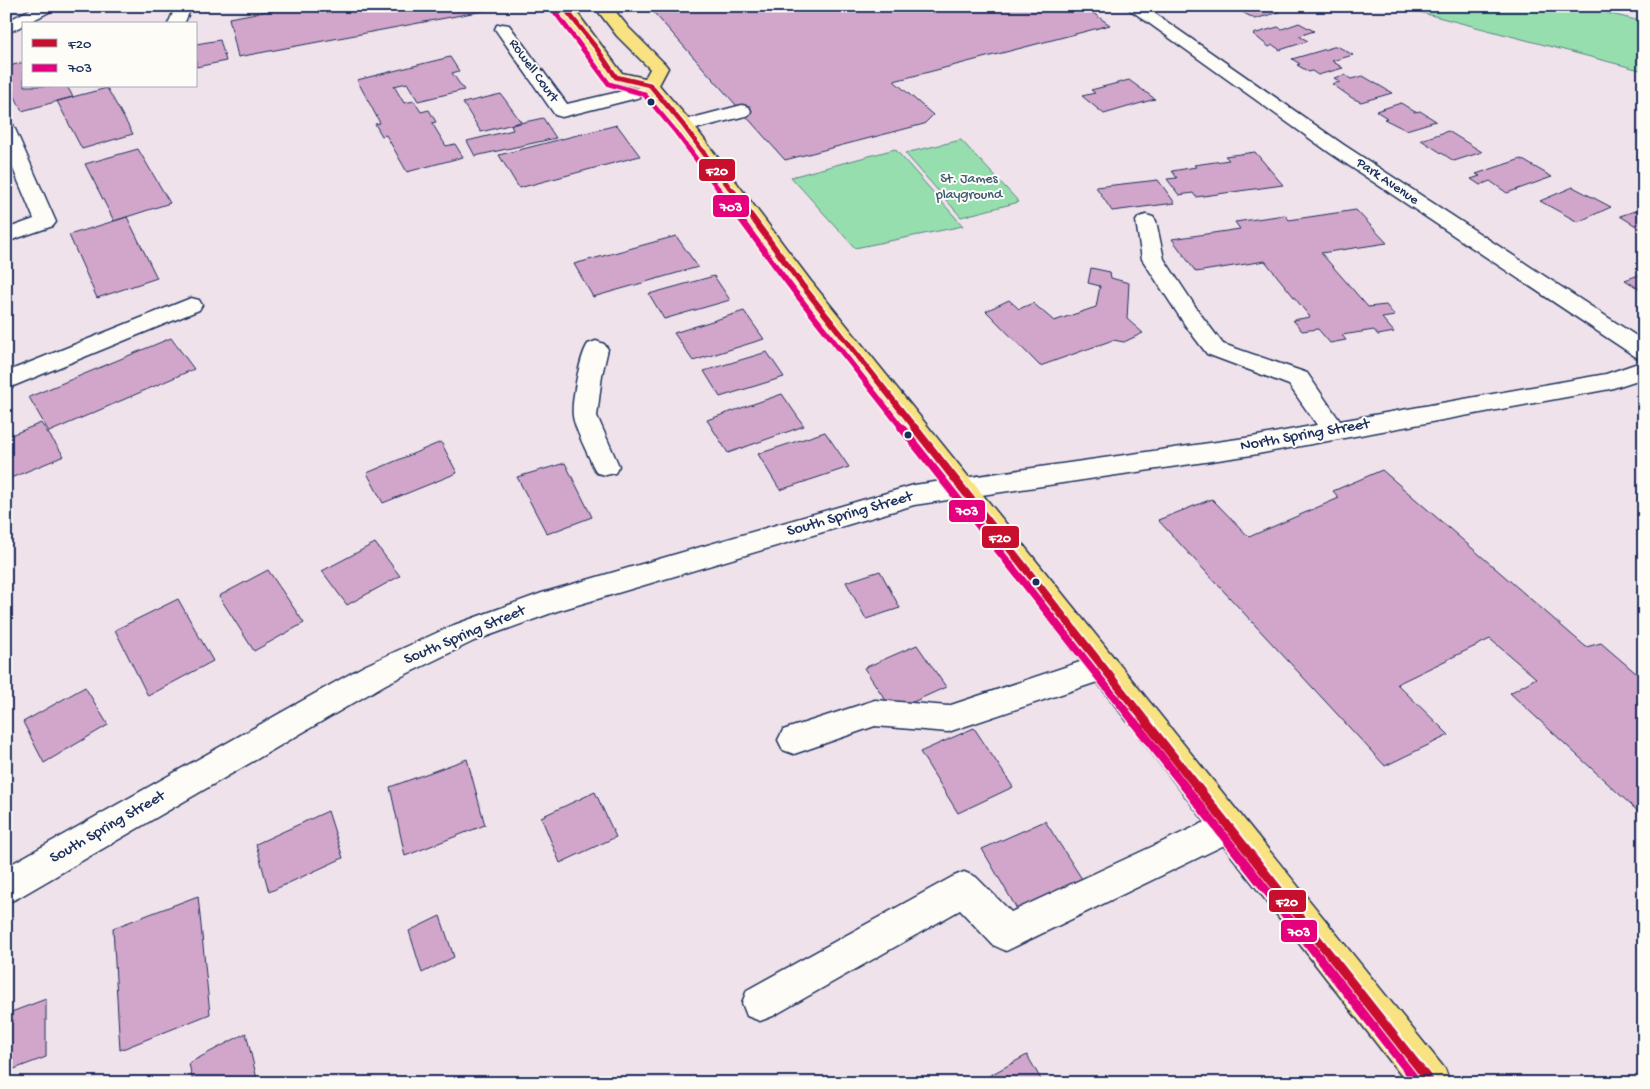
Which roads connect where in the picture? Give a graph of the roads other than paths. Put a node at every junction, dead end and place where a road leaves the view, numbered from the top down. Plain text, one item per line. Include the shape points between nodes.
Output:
1 (49, 6) edge
2 (184, 6) edge
3 (563, 6) edge
4 (602, 6) edge
5 (1133, 6) edge
6 (177, 22) edge
7 (6, 29) edge
8 (502, 29) dead end
9 (651, 87) junction
10 (742, 111) dead end
11 (684, 126) junction
12 (6, 129) edge
13 (1146, 221) dead end
14 (6, 236) edge
15 (191, 305) dead end
16 (596, 349) dead end
17 (1644, 352) edge
18 (1644, 370) edge
19 (6, 381) edge
20 (1334, 431) junction
21 (606, 466) dead end
22 (964, 489) junction
23 (1104, 667) junction
24 (794, 740) dead end
25 (1229, 826) junction
26 (6, 886) edge
27 (760, 1004) dead end
28 (1431, 1083) edge

1 - 7 street
2 - 6 street
3 - 9 main road via 616,77
4 - 9 main road via 659,68
5 - 17 street, Park Avenue via 1337,149
8 - 9 street, Rowell Court via 562,111
9 - 11 main road
10 - 11 street
11 - 22 main road via 802,285
12 - 14 street via 46,222
13 - 20 street via 1153,259 1215,349 1298,379
15 - 19 street
16 - 21 street via 585,416
18 - 20 street, North Spring Street via 1610,381
20 - 22 street, North Spring Street
22 - 23 main road
22 - 26 street, South Spring Street via 905,498 552,600 464,634 375,675
23 - 24 street via 948,719 875,713
23 - 25 main road
25 - 27 street via 1006,933 964,889
25 - 28 main road

